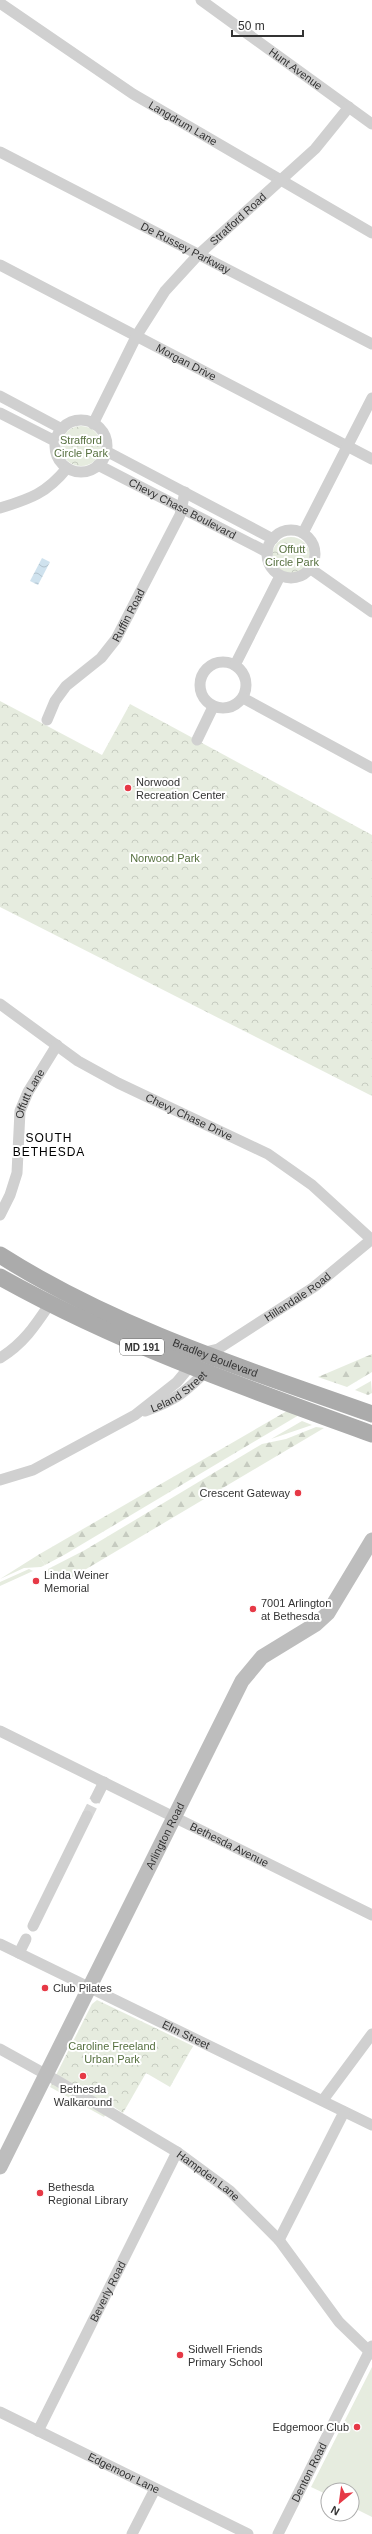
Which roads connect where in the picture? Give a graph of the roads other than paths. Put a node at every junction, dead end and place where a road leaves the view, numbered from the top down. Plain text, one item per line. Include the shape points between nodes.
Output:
1 (201, 0) edge
2 (0, 3) edge
3 (349, 107) junction
4 (372, 124) edge
5 (0, 152) edge
6 (282, 180) junction
7 (372, 233) edge
8 (198, 255) junction
9 (0, 265) edge
10 (137, 335) junction
11 (372, 344) edge
12 (0, 396) edge
13 (372, 398) edge
14 (0, 413) edge
15 (93, 424) junction
16 (62, 429) junction
17 (55, 441) junction
18 (347, 446) junction
19 (106, 451) junction
20 (372, 459) edge
21 (98, 465) junction
22 (68, 468) junction
23 (184, 492) junction
24 (181, 507) junction
25 (0, 508) edge
26 (303, 533) junction
27 (273, 539) junction
28 (267, 552) junction
29 (311, 569) junction
30 (280, 576) junction
31 (372, 612) edge
32 (235, 665) junction
33 (243, 698) junction
34 (209, 704) junction
35 (47, 720) dead end
36 (196, 740) dead end
37 (372, 768) edge
38 (0, 1004) edge
39 (57, 1046) junction
40 (0, 1215) edge
41 (372, 1240) edge
42 (0, 1255) edge
43 (0, 1277) edge
44 (49, 1304) junction
45 (201, 1353) junction
46 (218, 1354) junction
47 (0, 1358) edge
48 (198, 1369) junction
49 (372, 1414) edge
50 (135, 1415) junction
51 (372, 1434) edge
52 (0, 1480) edge
53 (372, 1540) edge
54 (0, 1731) edge
55 (104, 1782) junction
56 (96, 1798) tunnel mouth
57 (87, 1816) tunnel mouth
58 (175, 1818) junction
59 (372, 1915) edge
60 (32, 1926) dead end
61 (26, 1939) dead end
62 (0, 1944) edge
63 (19, 1953) junction
64 (90, 1988) junction
65 (372, 2034) edge
66 (0, 2049) edge
67 (47, 2075) junction
68 (323, 2100) junction
69 (344, 2112) junction
70 (372, 2126) edge
71 (177, 2152) junction
72 (0, 2167) edge
73 (279, 2240) junction
74 (371, 2350) edge
75 (0, 2412) edge
76 (38, 2431) junction
77 (155, 2489) junction
78 (132, 2534) edge
79 (248, 2534) edge
80 (278, 2534) edge

1 - 3 street, Hunt Avenue
2 - 6 street, Langdrum Lane via 134,94
3 - 4 street, Hunt Avenue
3 - 6 street, Stratford Road via 324,140
5 - 8 street, De Russey Parkway
6 - 7 street, Langdrum Lane
6 - 8 street, Stratford Road
8 - 10 street, Stratford Road via 165,291
8 - 11 street, De Russey Parkway
9 - 10 street, Morgan Drive
10 - 15 street, Stratford Road
10 - 18 street, Morgan Drive
12 - 16 street
13 - 18 street
14 - 17 street
15 - 16 street via 80,421 67,424
15 - 19 street via 104,437
16 - 17 street
17 - 22 street via 56,454
18 - 20 street, Morgan Drive
18 - 26 street
19 - 21 street
19 - 23 street, Chevy Chase Boulevard
21 - 22 street via 84,472
21 - 24 street, Chevy Chase Boulevard
22 - 25 street via 52,486 42,492
23 - 24 street, Ruffin Road
23 - 27 street, Chevy Chase Boulevard
24 - 28 street, Chevy Chase Boulevard
24 - 35 street, Ruffin Road via 180,515 116,639 101,658 66,686 55,701
26 - 27 street via 285,531
26 - 29 street via 315,548 316,556
27 - 28 street
28 - 30 street via 270,567
29 - 30 street via 296,578
29 - 31 street
30 - 32 street
32 - 33 street via 247,681
32 - 34 street via 216,663 204,672 200,686
33 - 34 street via 231,708
33 - 37 street
34 - 36 street via 207,718
38 - 39 street, Chevy Chase Drive
39 - 40 street, Offutt Lane via 28,1092 20,1111 17,1173
39 - 41 street, Chevy Chase Drive via 118,1083 268,1154 312,1185
41 - 46 street, Hillandale Road via 314,1287
42 - 45 main road, Bradley Boulevard / MD 191 via 28,1274 128,1325
43 - 44 main road, Bradley Boulevard / MD 191
44 - 47 street via 31,1333
44 - 48 main road, Bradley Boulevard / MD 191 via 130,1343
45 - 46 main road, Bradley Boulevard / MD 191
45 - 48 street, Leland Street
46 - 48 street, Leland Street
46 - 49 main road, Bradley Boulevard / MD 191
48 - 50 street, Leland Street
48 - 50 street, Leland Street via 183,1394 169,1403
48 - 51 main road, Bradley Boulevard / MD 191
50 - 52 street, Leland Street via 33,1470
53 - 58 main road, Arlington Road via 328,1613 316,1624 262,1657 242,1681
54 - 55 street, Bethesda Avenue
55 - 56 street
55 - 58 street, Bethesda Avenue
57 - 60 street
58 - 59 street, Bethesda Avenue
58 - 64 main road, Arlington Road
61 - 63 street
62 - 63 street, Elm Street
63 - 64 street, Elm Street
64 - 67 main road, Arlington Road
64 - 68 street, Elm Street
65 - 68 street
66 - 67 street, Hampden Lane
67 - 71 street, Hampden Lane
67 - 72 main road, Arlington Road
68 - 69 street, Elm Street
69 - 70 street, Elm Street
69 - 73 street
71 - 73 street, Hampden Lane via 230,2191
71 - 76 street, Beverly Road
73 - 74 street, Hampden Lane via 339,2322
74 - 80 street, Denton Road
75 - 76 street, Edgemoor Lane
76 - 77 street, Edgemoor Lane
77 - 78 street
77 - 79 street, Edgemoor Lane

